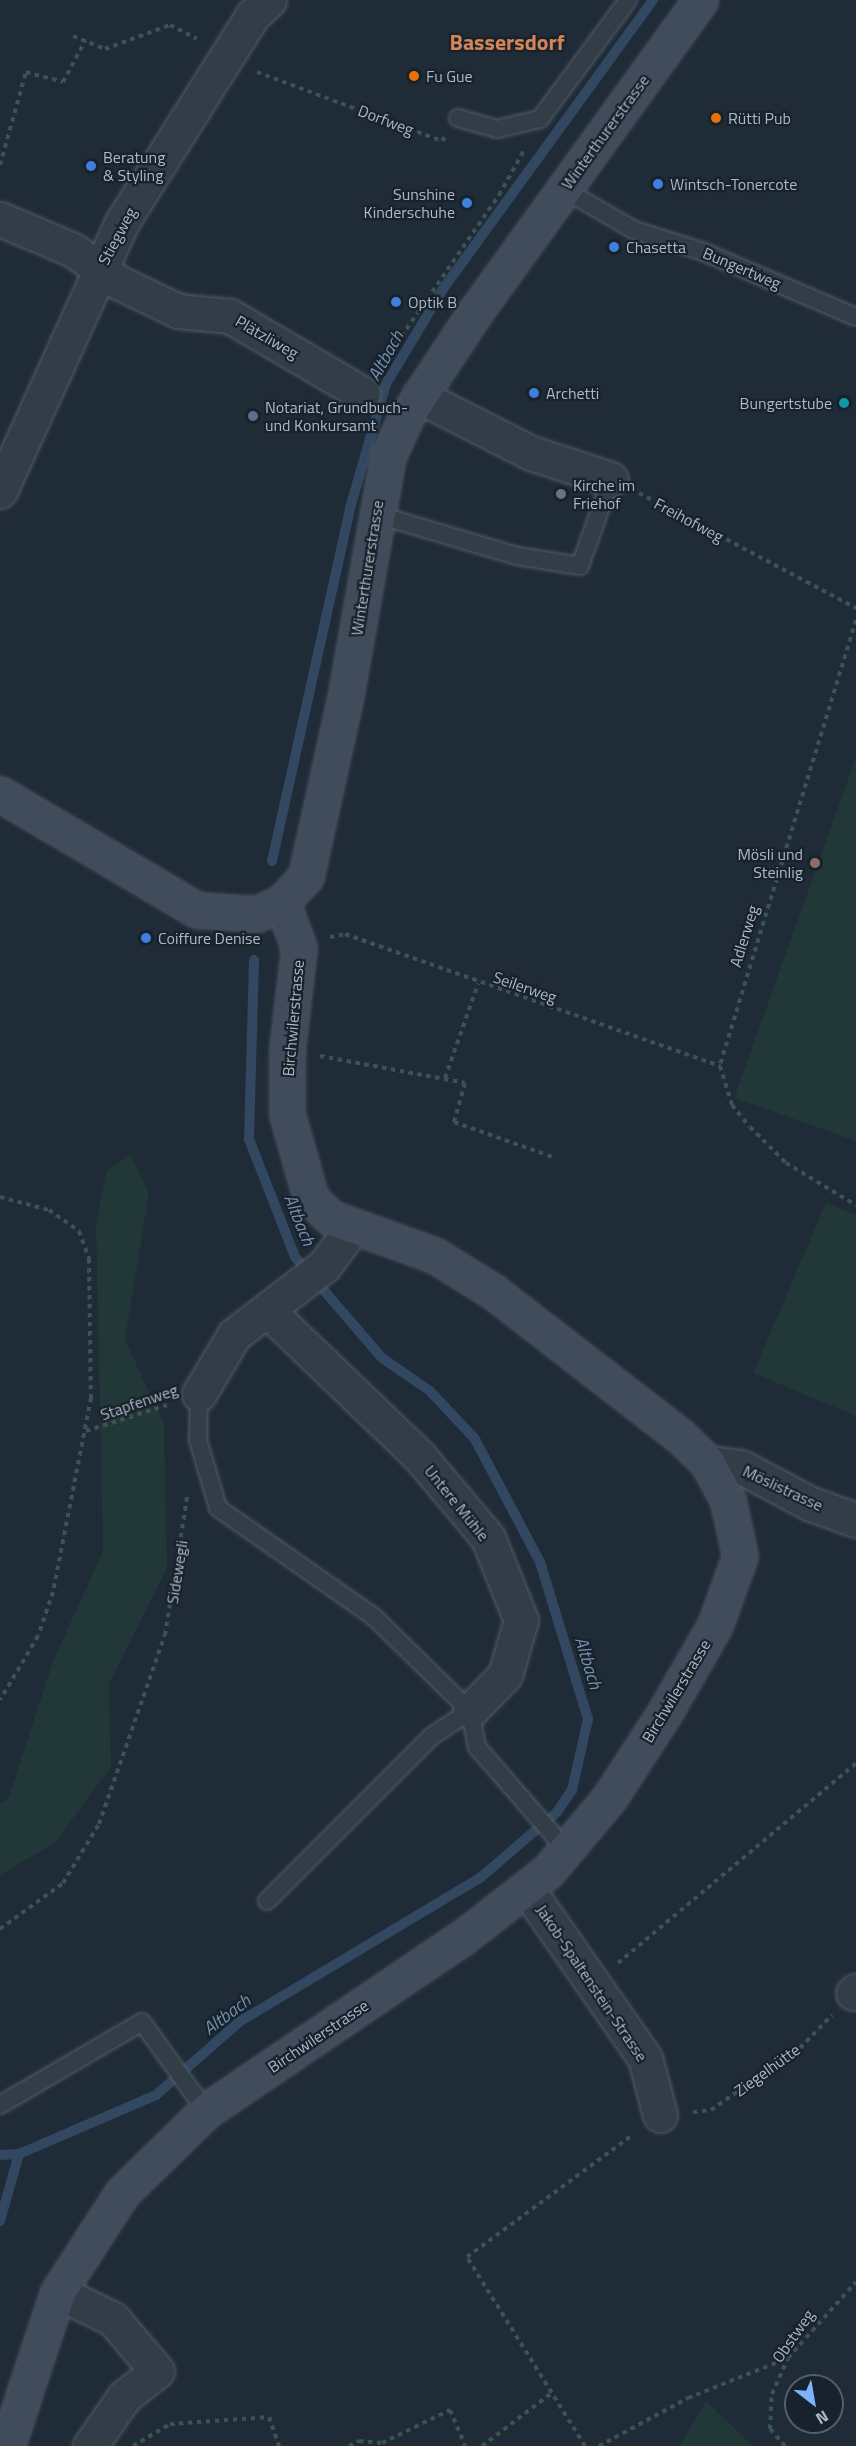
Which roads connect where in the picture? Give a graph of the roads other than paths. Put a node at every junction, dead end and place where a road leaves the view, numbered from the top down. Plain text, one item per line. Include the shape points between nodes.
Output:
1 (269, 0) edge
2 (628, 0) edge
3 (700, 0) edge
4 (458, 118) road end
5 (563, 189) junction
6 (0, 219) edge
7 (100, 268) junction
8 (856, 317) edge
9 (363, 393) road end
10 (419, 396) junction
11 (611, 479) joint
12 (0, 491) edge
13 (375, 514) junction
14 (0, 794) edge
15 (282, 902) junction
16 (352, 1228) junction
17 (267, 1311) junction
18 (199, 1394) joint
19 (708, 1463) junction
20 (856, 1520) edge
21 (470, 1711) junction
22 (558, 1844) junction
23 (527, 1889) junction
24 (267, 1901) dead end
25 (199, 2102) junction
26 (0, 2105) edge
27 (660, 2115) road end
28 (58, 2292) junction
29 (7, 2446) edge
30 (90, 2446) edge

1 - 7 street, Stiegweg via 226,58 122,222
2 - 4 lane via 540,119 497,129
3 - 5 street, Winterthurerstrasse
5 - 8 lane, Bungertweg via 634,230 704,252
5 - 10 street, Winterthurerstrasse
6 - 7 street, Plätzliweg via 74,250
7 - 9 street, Plätzliweg via 178,311 230,316
7 - 12 street, Stiegweg
10 - 11 street via 531,453
10 - 13 street, Winterthurerstrasse via 388,456
11 - 13 lane via 580,566 517,556
13 - 15 street, Winterthurerstrasse via 314,854 306,876
14 - 15 street, Winterthurerstrasse via 197,910 225,916 257,914
15 - 16 street, Birchwilerstrasse via 299,948 286,1050 287,1114 298,1168 311,1199 331,1218
16 - 17 street via 324,1266
16 - 19 street, Birchwilerstrasse via 434,1256 494,1292
17 - 18 street via 234,1335
17 - 21 street, Untere Mühle via 420,1457 488,1538 521,1620 505,1675
18 - 21 lane via 198,1440 218,1508 373,1616
19 - 20 street, Möslistrasse via 741,1467
19 - 22 street, Birchwilerstrasse via 738,1529 735,1579 664,1712 610,1797
21 - 22 lane via 477,1746
21 - 24 lane, Untere Mühle via 432,1736
22 - 23 street, Birchwilerstrasse
23 - 25 street, Birchwilerstrasse
23 - 27 street, Jakob-Spaltenstein-Strasse via 645,2058
25 - 26 lane via 142,2022
25 - 28 street, Birchwilerstrasse via 122,2193
28 - 29 street, Birchwilerstrasse
28 - 30 street via 113,2319 156,2371 124,2397

